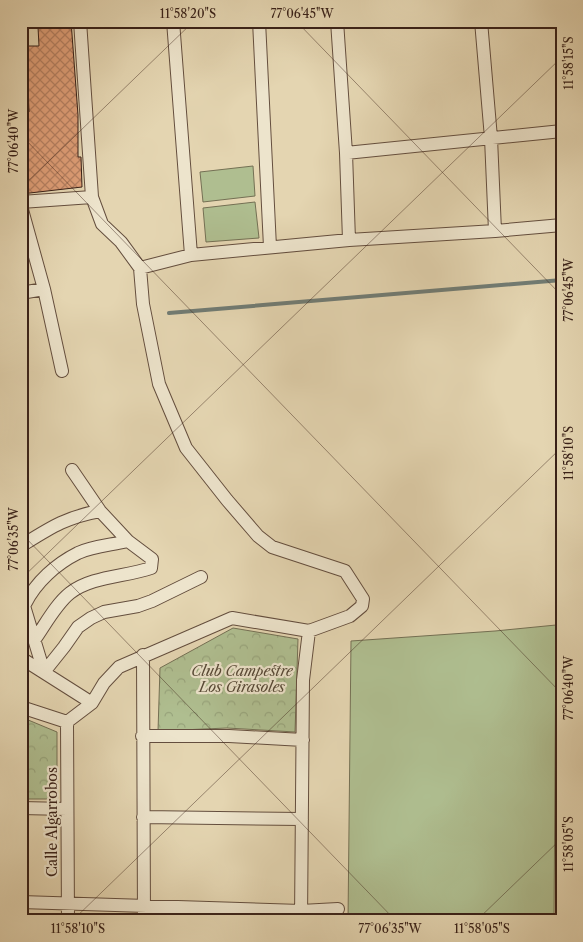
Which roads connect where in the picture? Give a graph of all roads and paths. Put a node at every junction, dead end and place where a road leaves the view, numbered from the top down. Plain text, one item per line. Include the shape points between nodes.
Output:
1 (80, 21) edge
2 (173, 21) edge
3 (259, 21) edge
4 (337, 21) edge
5 (481, 21) edge
6 (562, 131) edge
7 (491, 138) junction
8 (346, 153) junction
9 (92, 197) junction
10 (21, 202) edge
11 (21, 206) edge
12 (562, 224) edge
13 (495, 231) junction
14 (349, 240) junction
15 (270, 247) junction
16 (191, 255) junction
17 (140, 268) junction
18 (44, 289) junction
19 (21, 293) edge
20 (62, 371) dead end
21 (72, 470) dead end
22 (100, 511) junction
23 (128, 541) junction
24 (21, 546) edge
25 (201, 577) dead end
26 (23, 600) edge
27 (309, 631) junction
28 (30, 634) edge
29 (143, 655) junction
30 (21, 658) edge
31 (44, 672) junction
32 (92, 703) junction
33 (21, 707) edge
34 (66, 722) junction
35 (142, 736) junction
36 (302, 740) junction
37 (21, 808) edge
38 (67, 809) junction
39 (143, 817) junction
40 (302, 819) junction
41 (21, 902) edge
42 (68, 902) junction
43 (144, 906) junction
44 (338, 909) dead end
45 (301, 916) edge
46 (68, 921) edge
47 (144, 921) edge

1 - 9 street
2 - 16 street
3 - 15 street
4 - 8 street
5 - 7 street
6 - 7 street
7 - 8 street
7 - 13 street
8 - 14 street
9 - 10 street
9 - 17 street via 102,224 121,242
11 - 18 street
12 - 13 street
13 - 14 street
14 - 15 street
15 - 16 street
16 - 17 street
17 - 27 street via 143,304 159,384 186,448 258,536 272,546 345,571 363,599 362,606 350,616
18 - 19 street
18 - 20 street
21 - 22 street
22 - 23 street
22 - 24 street via 56,523
23 - 26 street via 86,550 71,557 50,572
23 - 28 street via 152,559 151,568 76,588
25 - 31 street via 152,601 91,618 78,627
26 - 28 street
27 - 29 street via 232,618
27 - 36 street via 303,680
28 - 31 street
29 - 32 street via 119,667
29 - 35 street
30 - 31 street
31 - 32 street
32 - 34 street
33 - 34 street
34 - 38 street, Calle Algarrobos
35 - 36 street
35 - 39 street
36 - 40 street
37 - 38 street
38 - 42 street, Calle Algarrobos
39 - 40 street
39 - 43 street
40 - 45 street
41 - 42 street
42 - 43 street
42 - 46 street, Calle Algarrobos
43 - 45 street
43 - 47 street
44 - 45 street

